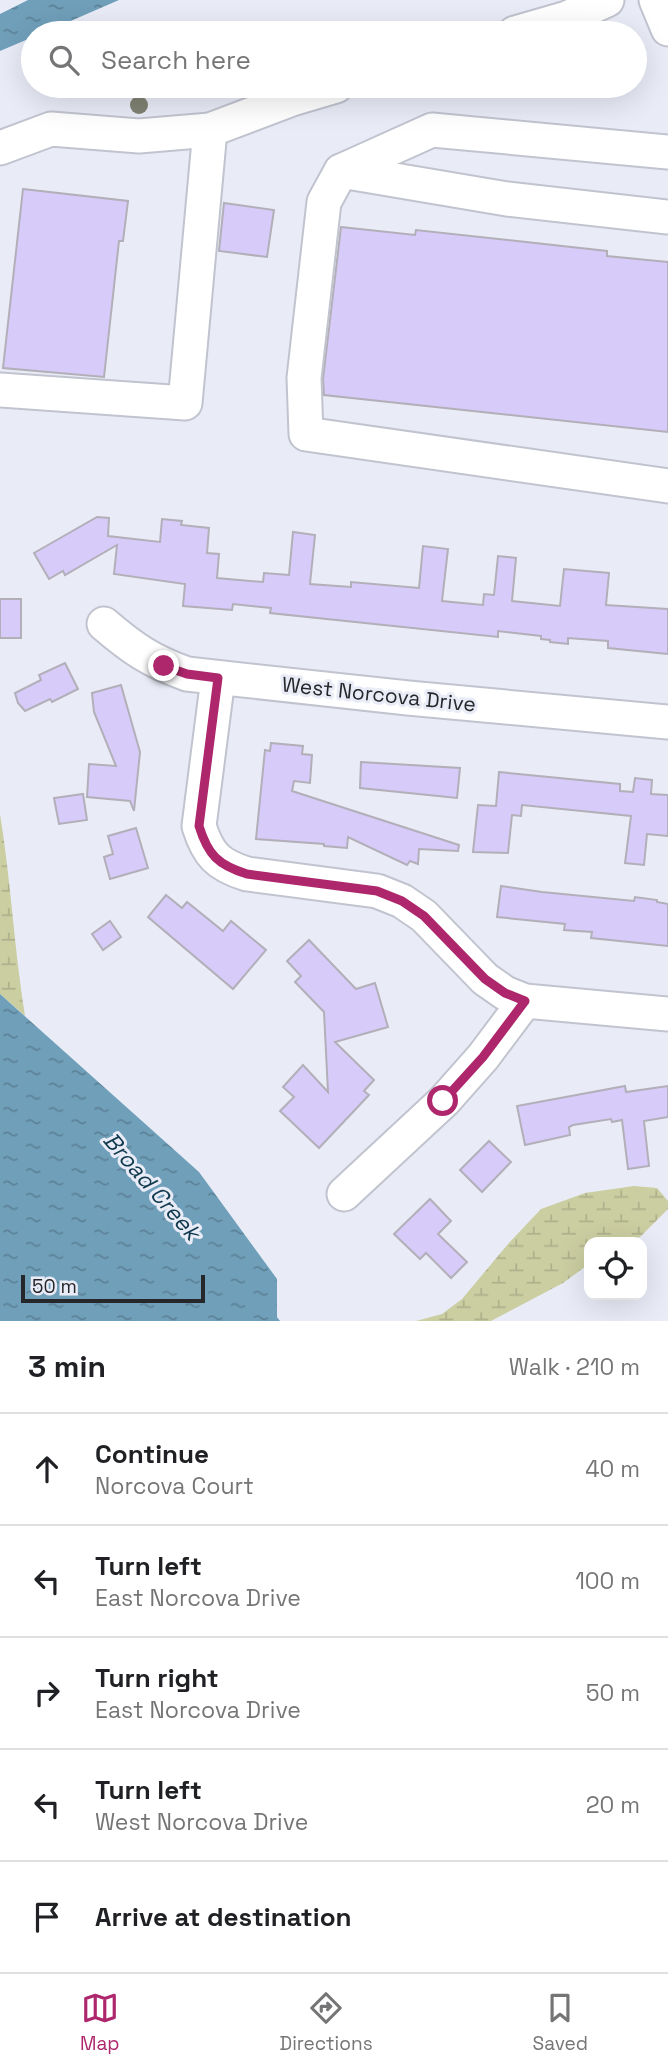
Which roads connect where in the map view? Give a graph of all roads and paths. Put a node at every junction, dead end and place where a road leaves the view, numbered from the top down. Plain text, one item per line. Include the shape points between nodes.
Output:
1 (607, 0) edge
2 (557, 21) edge
3 (295, 98) edge
4 (210, 130) junction
5 (0, 148) edge
6 (668, 152) edge
7 (341, 171) junction
8 (668, 217) edge
9 (0, 390) edge
10 (668, 486) edge
11 (104, 624) dead end
12 (218, 678) junction
13 (668, 722) edge
14 (525, 1001) junction
15 (668, 1014) edge
16 (344, 1194) dead end

1 - 2 street
3 - 4 street
4 - 5 street via 139,136 51,129
4 - 9 street via 185,403
6 - 7 street via 432,130
7 - 8 street via 508,199
7 - 10 street via 324,202 304,378 306,434
11 - 12 street, West Norcova Drive via 135,650 164,666
12 - 13 street, West Norcova Drive
12 - 14 street via 199,826 204,844 215,858 247,874 377,891 402,901 424,916 485,979
14 - 15 street
14 - 16 street via 443,1101

